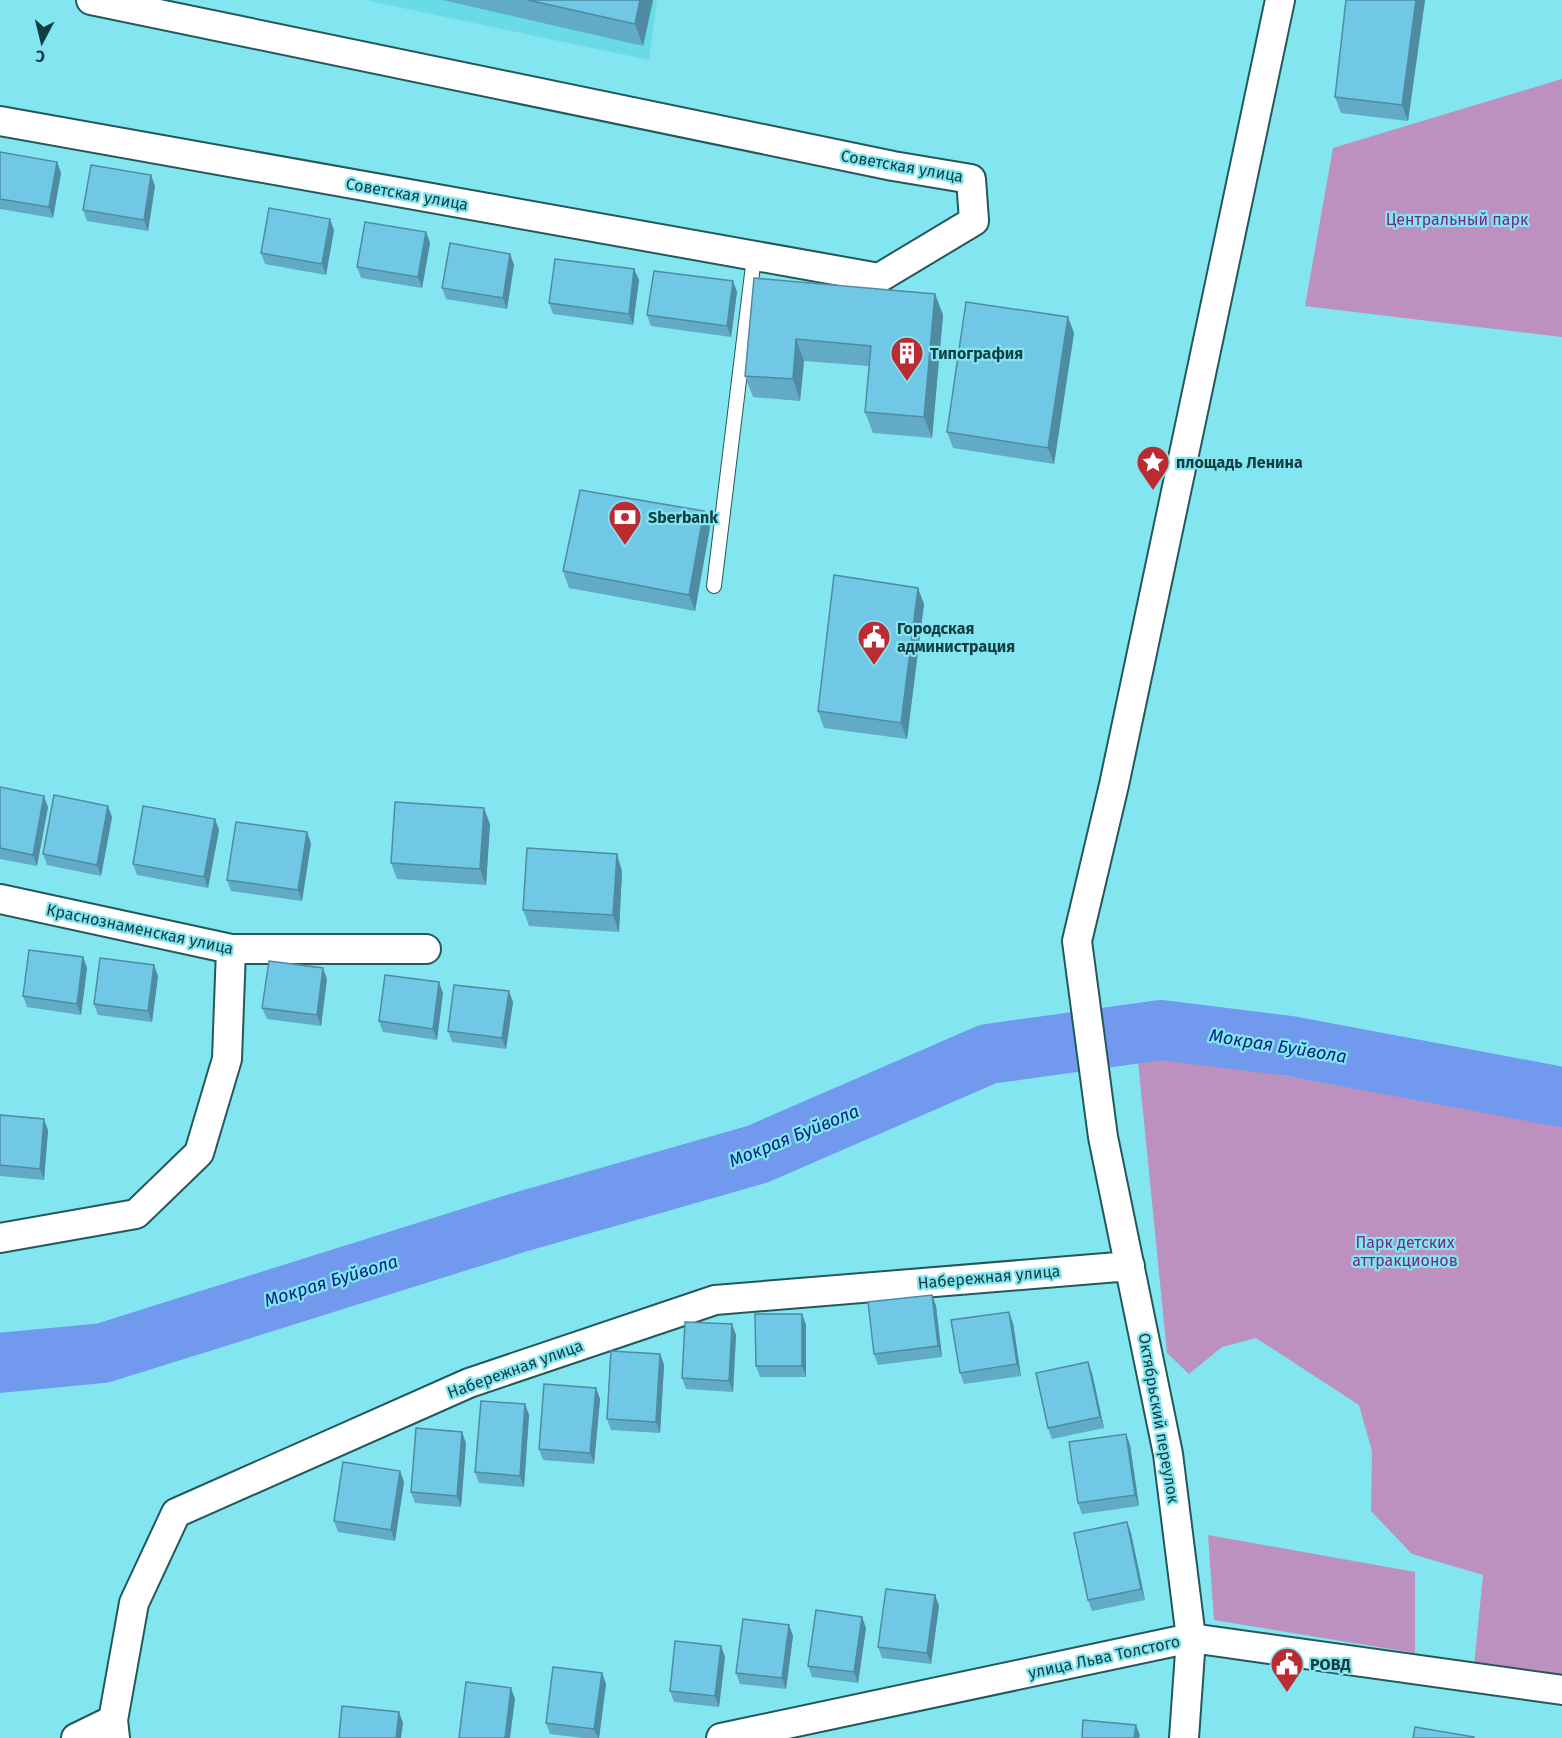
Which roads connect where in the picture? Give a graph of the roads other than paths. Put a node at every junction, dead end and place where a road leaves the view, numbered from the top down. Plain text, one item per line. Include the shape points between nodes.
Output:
1 (91, 0) edge
2 (1280, 0) edge
3 (0, 121) edge
4 (754, 257) junction
5 (714, 586) dead end
6 (0, 899) edge
7 (231, 949) junction
8 (426, 949) dead end
9 (0, 1238) edge
10 (1130, 1266) junction
11 (1191, 1638) junction
12 (1562, 1690) edge
13 (114, 1729) edge
14 (76, 1738) edge
15 (721, 1738) edge
16 (1184, 1738) edge

1 - 4 street, Советская улица via 971,179 974,221 879,278
2 - 10 street, Октябрьский переулок via 1077,941 1103,1137
3 - 4 street, Советская улица
4 - 5 lane
6 - 7 street, Краснознаменская улица
7 - 8 street, Краснознаменская улица
7 - 9 street via 227,1059 199,1153 136,1214
10 - 11 street, Октябрьский переулок via 1168,1454
10 - 13 street, Набережная улица via 715,1300 469,1383 176,1513 134,1603
11 - 12 street, улица Льва Толстого
11 - 15 street, улица Льва Толстого
11 - 16 street, Октябрьский переулок
13 - 14 street, Набережная улица

